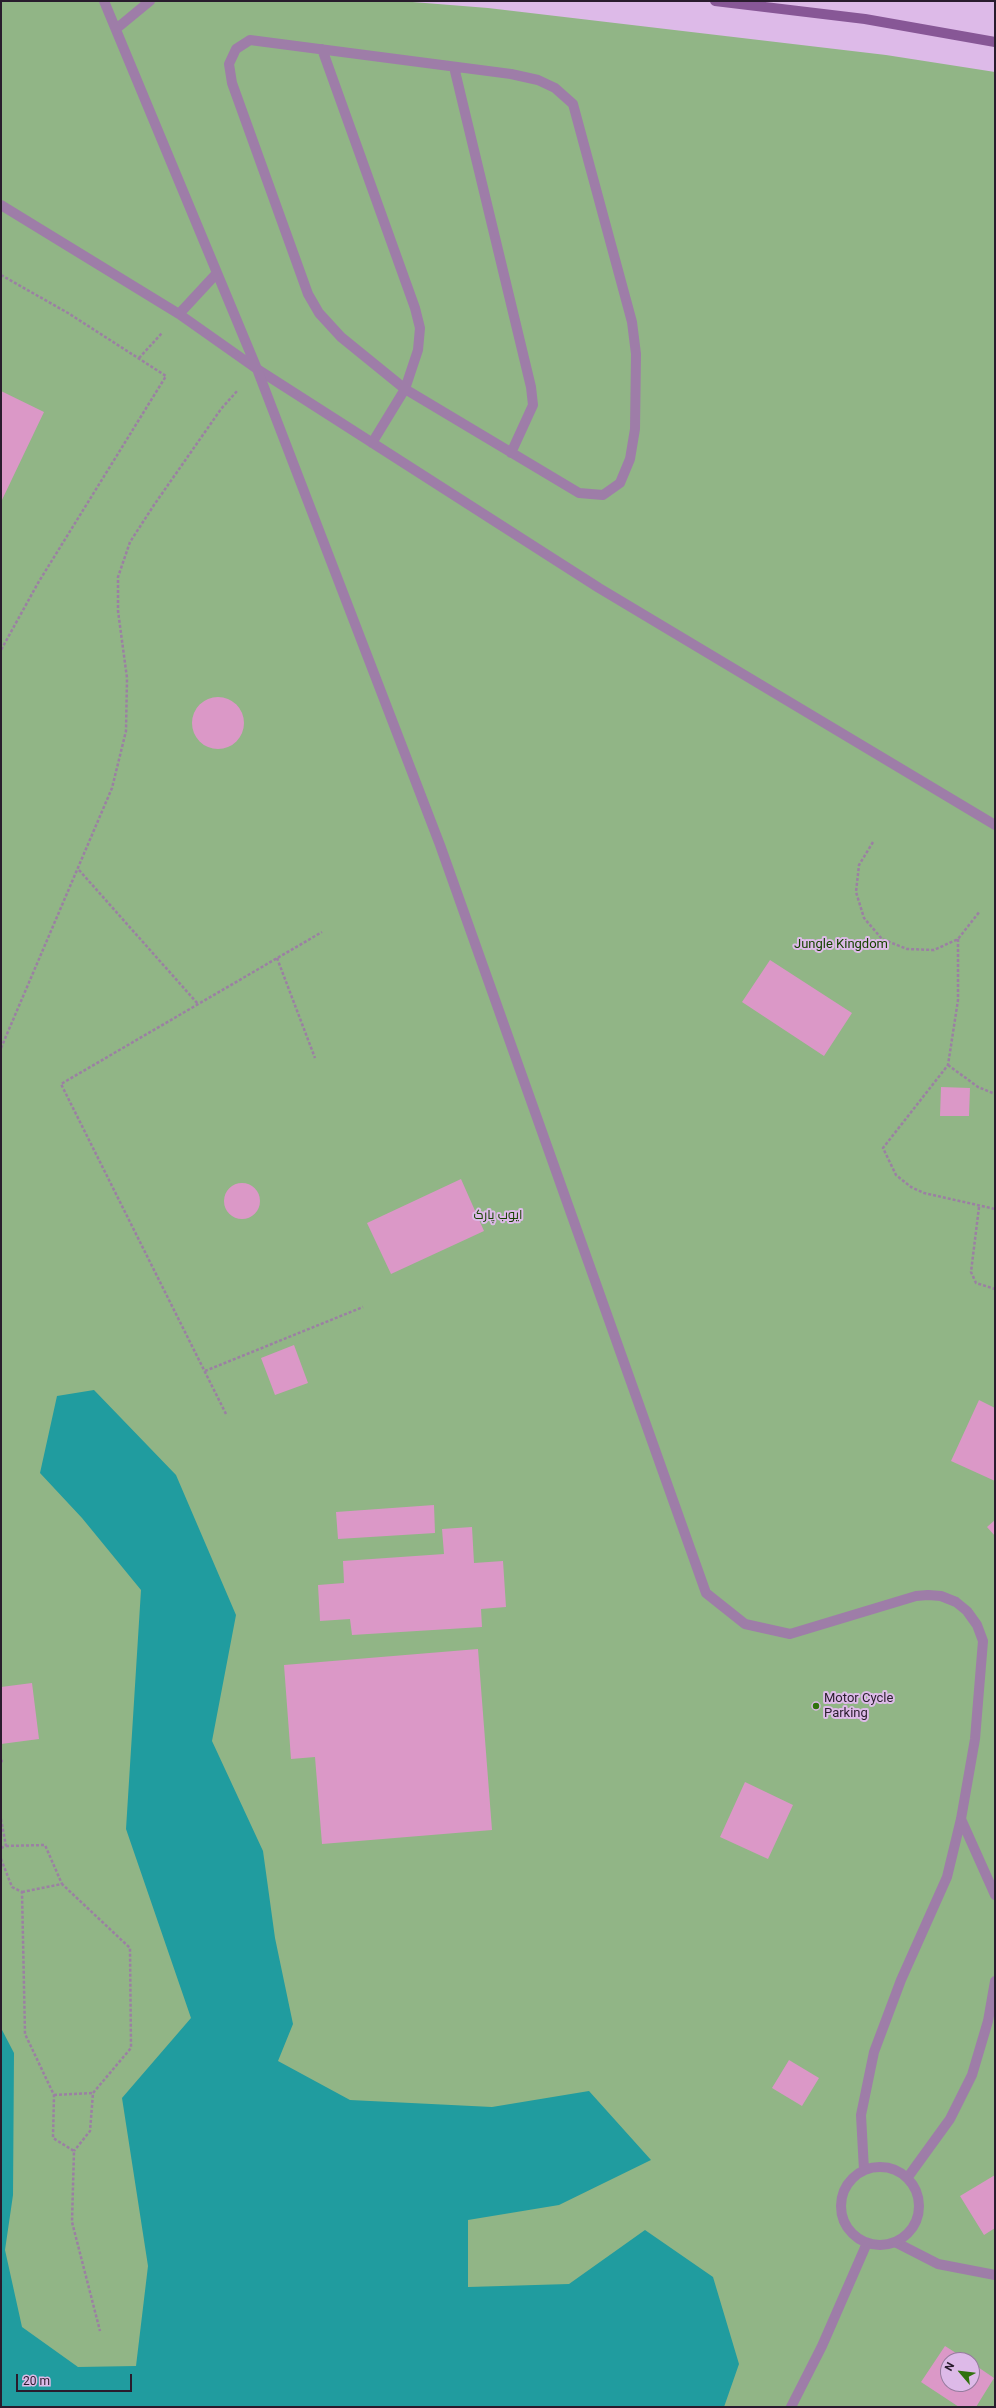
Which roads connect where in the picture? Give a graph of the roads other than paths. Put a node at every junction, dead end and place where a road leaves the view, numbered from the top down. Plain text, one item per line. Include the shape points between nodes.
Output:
1 (104, 1) edge
2 (150, 1) edge
3 (715, 1) edge
4 (116, 29) junction
5 (995, 42) edge
6 (322, 49) junction
7 (454, 67) junction
8 (1, 205) edge
9 (217, 273) junction
10 (179, 314) junction
11 (257, 369) junction
12 (405, 389) junction
13 (372, 443) junction
14 (511, 453) junction
15 (995, 825) edge
16 (961, 1819) junction
17 (995, 1895) edge
18 (995, 1981) edge
19 (864, 2170) junction
20 (908, 2177) junction
21 (897, 2242) junction
22 (866, 2243) junction
23 (995, 2275) edge
24 (791, 2407) edge

1 - 4 street
2 - 4 street
3 - 5 main road via 865,19
4 - 9 street
6 - 7 street
6 - 12 street via 420,328 418,350
6 - 12 street via 250,40 236,49 229,64 232,84 319,313 341,337
7 - 14 street via 531,387 533,405
7 - 14 street via 538,80 555,88 573,104 632,322 636,354 635,429 630,459 620,483 603,496 579,493
8 - 10 street
9 - 10 street
9 - 11 street
10 - 11 street
11 - 13 street
11 - 16 street via 440,845 706,1593 745,1624 790,1634 916,1596 941,1596 956,1602 967,1611 977,1625 983,1641 975,1739
12 - 13 street
12 - 14 street
13 - 15 street via 599,588
16 - 17 street
16 - 19 street via 948,1877 901,1980 874,2052 861,2115
18 - 20 street via 988,2021 972,2076 950,2119
19 - 20 street via 879,2167 894,2169
19 - 22 street via 852,2179 844,2192 841,2208 844,2222 853,2235
20 - 21 street via 916,2190 920,2205 917,2220 909,2233
21 - 22 street via 882,2246
21 - 23 street via 938,2264
22 - 24 street via 822,2346

